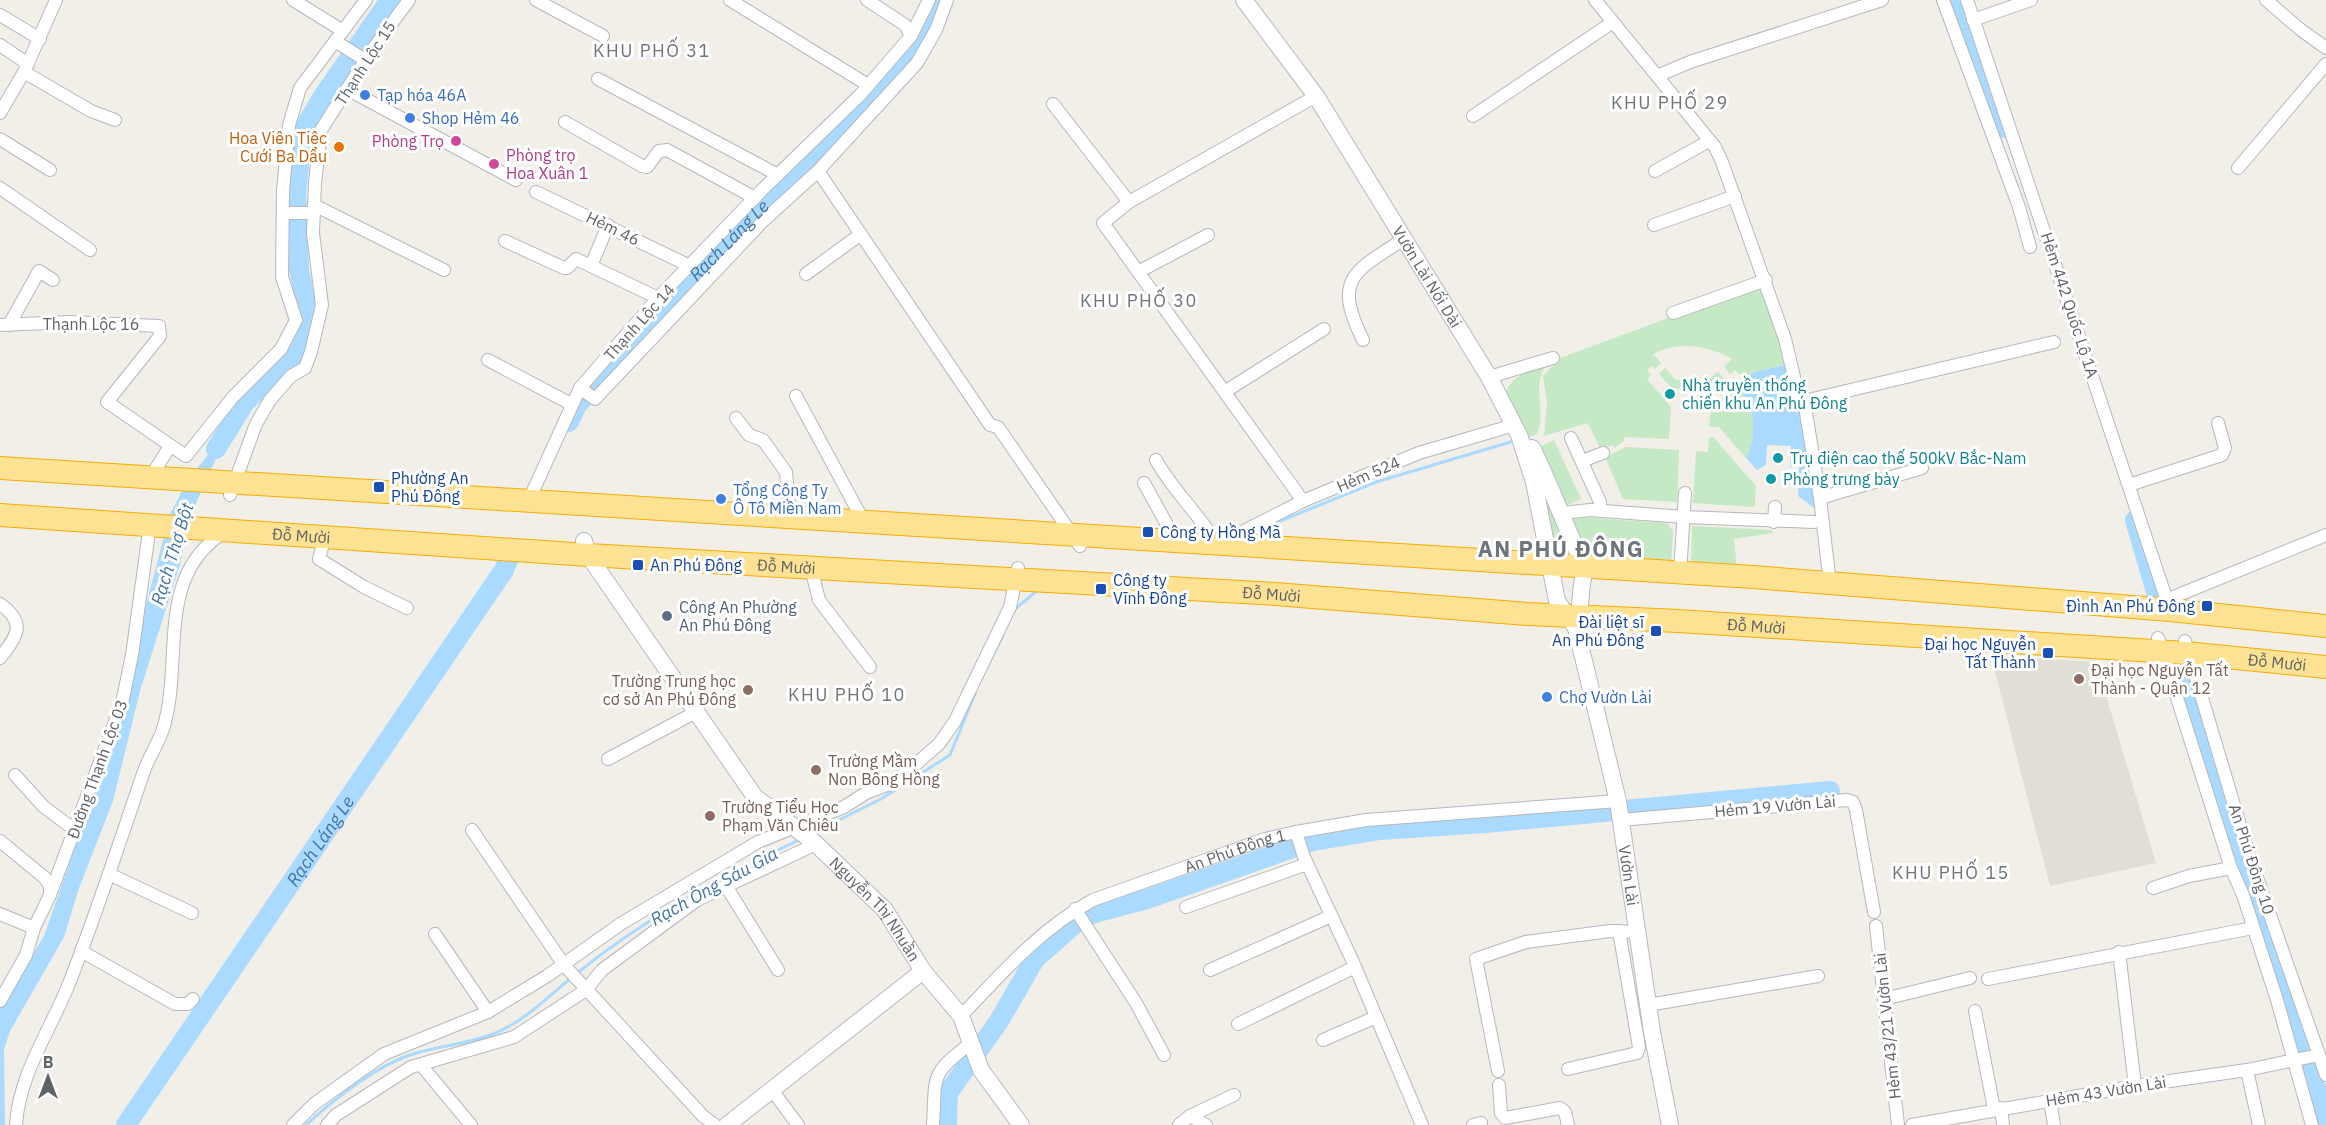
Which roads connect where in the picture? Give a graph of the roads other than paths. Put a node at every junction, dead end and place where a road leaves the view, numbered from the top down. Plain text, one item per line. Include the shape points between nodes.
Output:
1 (56, 0) edge
2 (294, 0) edge
3 (366, 0) edge
4 (409, 0) edge
5 (536, 0) edge
6 (730, 0) edge
7 (867, 0) edge
8 (929, 0) edge
9 (947, 0) edge
10 (1244, 0) edge
11 (1595, 0) edge
12 (1882, 0) edge
13 (1943, 0) edge
14 (1967, 0) edge
15 (2031, 0) edge
16 (2266, 0) edge
17 (0, 15) edge
18 (1973, 20) junction
19 (1613, 22) junction
20 (339, 36) junction
21 (603, 36) dead end
22 (911, 36) junction
23 (40, 39) junction
24 (0, 45) edge
25 (2326, 48) edge
26 (365, 60) junction
27 (2326, 64) edge
28 (26, 68) junction
29 (1657, 76) junction
30 (598, 79) dead end
31 (347, 89) junction
32 (864, 90) junction
33 (1316, 96) junction
34 (1053, 104) dead end
35 (874, 110) junction
36 (0, 113) edge
37 (1473, 116) dead end
38 (115, 120) dead end
39 (565, 122) dead end
40 (0, 140) edge
41 (1709, 141) junction
42 (2238, 168) dead end
43 (50, 170) dead end
44 (818, 171) junction
45 (1655, 171) dead end
46 (778, 175) junction
47 (516, 180) dead end
48 (0, 188) edge
49 (536, 192) dead end
50 (1735, 196) junction
51 (755, 198) junction
52 (1129, 202) junction
53 (314, 209) junction
54 (283, 213) junction
55 (608, 225) junction
56 (1654, 225) dead end
57 (861, 234) junction
58 (1208, 235) dead end
59 (1404, 239) junction
60 (505, 241) dead end
61 (2030, 247) dead end
62 (90, 250) dead end
63 (591, 266) junction
64 (690, 266) junction
65 (444, 270) dead end
66 (1138, 272) junction
67 (806, 274) dead end
68 (53, 280) dead end
69 (1766, 280) junction
70 (658, 298) junction
71 (1673, 312) dead end
72 (5, 325) edge
73 (1324, 329) dead end
74 (1363, 339) dead end
75 (2054, 342) dead end
76 (1553, 358) dead end
77 (488, 360) dead end
78 (1489, 377) junction
79 (580, 388) junction
80 (1226, 391) junction
81 (796, 396) dead end
82 (1804, 401) junction
83 (571, 404) junction
84 (736, 418) dead end
85 (2218, 423) dead end
86 (1517, 430) junction
87 (1571, 438) dead end
88 (170, 446) junction
89 (1603, 453) dead end
90 (1156, 460) dead end
91 (1582, 461) junction
92 (0, 468) edge
93 (1922, 468) dead end
94 (0, 480) edge
95 (160, 483) junction
96 (1144, 483) dead end
97 (2129, 485) junction
98 (230, 487) junction
99 (1685, 493) dead end
100 (1820, 498) junction
101 (1303, 501) junction
102 (528, 502) junction
103 (0, 504) edge
104 (1775, 507) dead end
105 (1600, 511) junction
106 (1562, 513) junction
107 (0, 515) edge
108 (1684, 517) junction
109 (790, 518) junction
110 (153, 521) junction
111 (864, 522) junction
112 (1774, 522) junction
113 (1814, 522) dead end
114 (223, 526) junction
115 (2326, 535) edge
116 (325, 536) junction
117 (1076, 541) junction
118 (1176, 541) junction
119 (1208, 543) junction
120 (1231, 544) junction
121 (586, 548) junction
122 (811, 568) junction
123 (1017, 574) junction
124 (1680, 574) junction
125 (1830, 584) junction
126 (1570, 595) junction
127 (0, 604) edge
128 (407, 608) dead end
129 (2170, 610) junction
130 (2326, 626) edge
131 (2326, 638) edge
132 (2160, 645) junction
133 (2186, 647) junction
134 (2326, 653) edge
135 (0, 658) edge
136 (870, 667) dead end
137 (2326, 667) edge
138 (696, 712) junction
139 (608, 759) dead end
140 (15, 775) dead end
141 (1619, 811) junction
142 (75, 830) junction
143 (472, 830) dead end
144 (806, 836) junction
145 (1298, 837) junction
146 (0, 841) edge
147 (1306, 860) junction
148 (2231, 868) junction
149 (109, 874) junction
150 (726, 886) junction
151 (2153, 888) dead end
152 (50, 895) junction
153 (1186, 907) dead end
154 (1874, 912) dead end
155 (192, 913) dead end
156 (1078, 913) junction
157 (0, 914) edge
158 (1331, 916) junction
159 (1876, 926) dead end
160 (34, 928) junction
161 (2253, 928) junction
162 (1619, 932) junction
163 (1637, 932) junction
164 (435, 934) dead end
165 (81, 951) junction
166 (2119, 952) junction
167 (565, 966) junction
168 (1355, 967) junction
169 (778, 970) dead end
170 (923, 970) junction
171 (1210, 970) dead end
172 (1818, 976) dead end
173 (1970, 978) dead end
174 (1988, 979) dead end
175 (584, 988) junction
176 (193, 999) dead end
177 (1884, 999) junction
178 (0, 1001) edge
179 (1648, 1005) junction
180 (1975, 1011) dead end
181 (488, 1012) junction
182 (961, 1016) junction
183 (1376, 1017) junction
184 (1238, 1024) dead end
185 (1323, 1040) dead end
186 (974, 1052) junction
187 (1164, 1055) dead end
188 (2317, 1055) junction
189 (2297, 1060) junction
190 (421, 1065) junction
191 (1568, 1069) dead end
192 (2247, 1070) junction
193 (1498, 1071) dead end
194 (2326, 1076) edge
195 (1499, 1085) dead end
196 (2135, 1086) junction
197 (772, 1090) junction
198 (1234, 1095) dead end
199 (2050, 1100) junction
200 (1997, 1109) junction
201 (1190, 1116) junction
202 (16, 1125) edge
203 (293, 1125) edge
204 (327, 1125) edge
205 (471, 1125) edge
206 (715, 1125) edge
207 (727, 1125) edge
208 (798, 1125) edge
209 (933, 1125) edge
210 (1021, 1125) edge
211 (1179, 1125) edge
212 (1206, 1125) edge
213 (1422, 1125) edge
214 (1568, 1125) edge
215 (1670, 1125) edge
216 (1898, 1125) edge
217 (1912, 1125) edge
218 (2003, 1125) edge
219 (2054, 1125) edge
220 (2259, 1125) edge
221 (2312, 1125) edge

1 - 23 street
2 - 20 street
3 - 20 street, Thạnh Lộc 15
4 - 26 street, Thạnh Lộc 15
5 - 21 street
6 - 32 street
7 - 22 street via 905,26
8 - 22 street, Thạnh Lộc 14
9 - 35 street, Thạnh Lộc 14 via 917,63
10 - 33 street, Vườn Lài Nối Dài
11 - 19 street
12 - 29 street
13 - 61 street
14 - 18 street, Hẻm 442 Quốc Lộ 1A
15 - 18 street
16 - 25 street
17 - 23 street
18 - 97 street, Hẻm 442 Quốc Lộ 1A
19 - 29 street
19 - 37 street
20 - 26 street
20 - 54 street, Thạnh Lộc 15 via 300,88 289,125
22 - 32 street, Thạnh Lộc 14
23 - 28 street
24 - 28 street
26 - 31 street, Thạnh Lộc 15
27 - 42 street
28 - 36 street
28 - 38 street via 91,111
29 - 41 street
30 - 46 street
31 - 47 street
31 - 53 street, Thạnh Lộc 15 via 321,130
32 - 35 street
32 - 46 street, Thạnh Lộc 14
33 - 52 street
33 - 59 street, Vườn Lài Nối Dài
34 - 52 street
35 - 44 street, Thạnh Lộc 14
39 - 51 street via 642,166 646,167 659,151 667,150
40 - 43 street
41 - 45 street
41 - 50 street
44 - 57 street
44 - 79 street, Thạnh Lộc 14 via 762,220 596,399
46 - 51 street, Thạnh Lộc 14
48 - 62 street
49 - 55 street, Hẻm 46
50 - 56 street
50 - 69 street
51 - 64 street, Thạnh Lộc 14
52 - 66 street via 1103,223
53 - 54 street
53 - 65 street
53 - 98 street, Thạnh Lộc 15 via 322,305 311,352 306,368 291,376 255,424
54 - 88 street, Thạnh Lộc 15 via 282,277 296,320 282,349 233,397 186,456
55 - 63 street
55 - 64 street, Hẻm 46
57 - 67 street
57 - 117 street via 990,425 998,427
58 - 66 street
59 - 74 street via 1353,274 1350,314
59 - 78 street, Vườn Lài Nối Dài
60 - 63 street via 564,268 576,259
63 - 70 street
64 - 70 street, Thạnh Lộc 14
66 - 80 street
68 - 72 street via 39,271
69 - 71 street
69 - 82 street via 1790,355 1795,387
70 - 79 street, Thạnh Lộc 14
72 - 88 street, Thạnh Lộc 16 via 69,322 159,326 160,336 107,402
73 - 80 street
75 - 82 street
76 - 78 street
77 - 83 street
78 - 86 street, Vườn Lài Nối Dài
79 - 83 street, Thạnh Lộc 14
80 - 101 street
81 - 111 street
82 - 100 street
83 - 102 street, Thạnh Lộc 14
84 - 109 street via 749,435 763,440 786,472
85 - 97 street via 2222,455
86 - 101 street, Hẻm 524 via 1419,453
86 - 106 street, Vườn Lài via 1531,447
86 - 126 street, Vườn Lài Nối Dài
87 - 91 street
88 - 95 street
89 - 91 street
90 - 119 street via 1167,481 1184,496 1209,532
91 - 105 street via 1600,502
92 - 95 highway
93 - 100 street
94 - 95 highway
95 - 98 highway
96 - 118 street
97 - 129 street, Hẻm 442 Quốc Lộ 1A
98 - 102 highway, Đỗ Mười
98 - 117 highway, Đỗ Mười
99 - 108 street
100 - 125 street
101 - 120 street, Hẻm 524 via 1236,535
102 - 109 highway, Đỗ Mười
103 - 110 highway
104 - 112 street
105 - 106 street
105 - 108 street
106 - 126 street, Vườn Lài via 1570,537
107 - 110 highway
108 - 112 street
108 - 124 street
109 - 111 highway, Đỗ Mười
110 - 114 highway
110 - 142 street, Đường Thạnh Lộc 03 via 122,703
111 - 117 highway, Đỗ Mười
112 - 113 street
114 - 116 highway, Đỗ Mười
114 - 121 highway, Đỗ Mười
114 - 149 street via 198,555 174,610 171,687 163,729 145,768
115 - 129 street
116 - 121 highway, Đỗ Mười
116 - 128 street via 319,559
117 - 118 highway, Đỗ Mười
117 - 126 highway, Đỗ Mười
118 - 119 highway, Đỗ Mười
119 - 120 highway, Đỗ Mười
120 - 126 highway, Đỗ Mười
121 - 122 highway, Đỗ Mười
121 - 123 highway, Đỗ Mười
121 - 138 street, Nguyễn Thị Nhuần
122 - 123 highway, Đỗ Mười
122 - 136 street via 819,600
123 - 126 highway, Đỗ Mười
123 - 144 street via 1010,607 955,720 939,744 895,782 866,793
124 - 125 highway, Đỗ Mười
124 - 126 highway, Đỗ Mười
125 - 129 highway, Đỗ Mười
126 - 129 highway, Đỗ Mười
126 - 132 highway, Đỗ Mười
126 - 141 street, Vườn Lài
127 - 135 street via 13,613 17,623 16,634
129 - 130 highway, Đỗ Mười
129 - 131 highway, Đỗ Mười
132 - 133 highway, Đỗ Mười
132 - 148 street
133 - 134 highway, Đỗ Mười
133 - 137 highway, Đỗ Mười
133 - 188 street, An Phú Đông 10 via 2248,852
138 - 139 street
138 - 144 street, Nguyễn Thị Nhuần via 755,797
140 - 142 street via 44,807
141 - 145 street, An Phú Đông 1 via 1366,820
141 - 154 street, Hẻm 19 Vườn Lài via 1847,800 1856,810
141 - 163 street, Vườn Lài
142 - 152 street, Đường Thạnh Lộc 03
143 - 167 street
144 - 150 street
144 - 167 street via 758,842 622,923
144 - 170 street, Nguyễn Thị Nhuần via 885,910
145 - 147 street
145 - 156 street, An Phú Đông 1 via 1254,843 1093,900
146 - 152 street via 45,878
147 - 153 street
147 - 158 street
148 - 151 street
148 - 161 street
149 - 155 street
149 - 165 street
150 - 169 street
150 - 175 street via 697,900 602,970
152 - 160 street, Đường Thạnh Lộc 03
156 - 182 street, An Phú Đông 1 via 1030,944
156 - 187 street
157 - 160 street
158 - 168 street
158 - 171 street
159 - 177 street, Hẻm 43/21 Vườn Lài
160 - 178 street, Đường Thạnh Lộc 03 via 26,955
161 - 166 street
161 - 189 street
162 - 163 street
162 - 191 street via 1639,1047 1630,1056
162 - 193 street via 1526,942 1476,959
163 - 179 street, Vườn Lài
164 - 181 street
165 - 176 street via 175,1004 188,1004
165 - 202 street via 27,1077
166 - 174 street
166 - 196 street
167 - 175 street
167 - 181 street
168 - 183 street
168 - 184 street
170 - 182 street
170 - 197 street, Nguyễn Thị Nhuần
172 - 179 street
173 - 177 street
175 - 190 street via 514,1037
175 - 206 street
177 - 216 street, Hẻm 43/21 Vườn Lài
179 - 215 street, Vườn Lài
180 - 200 street
181 - 203 street via 384,1054 314,1104
182 - 186 street
183 - 185 street
183 - 213 street
186 - 209 street via 936,1074
186 - 210 street
188 - 189 street, Hẻm 43 Vườn Lài
188 - 194 street, An Phú Đông 10
189 - 192 street, Hẻm 43 Vườn Lài
189 - 221 street
190 - 204 street via 336,1115
190 - 205 street
192 - 196 street, Hẻm 43 Vườn Lài
192 - 220 street
195 - 214 street via 1501,1113 1505,1118 1560,1108
196 - 199 street, Hẻm 43 Vườn Lài
197 - 207 street, Nguyễn Thị Nhuần
197 - 208 street
198 - 201 street
199 - 200 street, Hẻm 43 Vườn Lài
199 - 219 street
200 - 217 street, Hẻm 43 Vườn Lài
200 - 218 street
201 - 211 street
201 - 212 street

